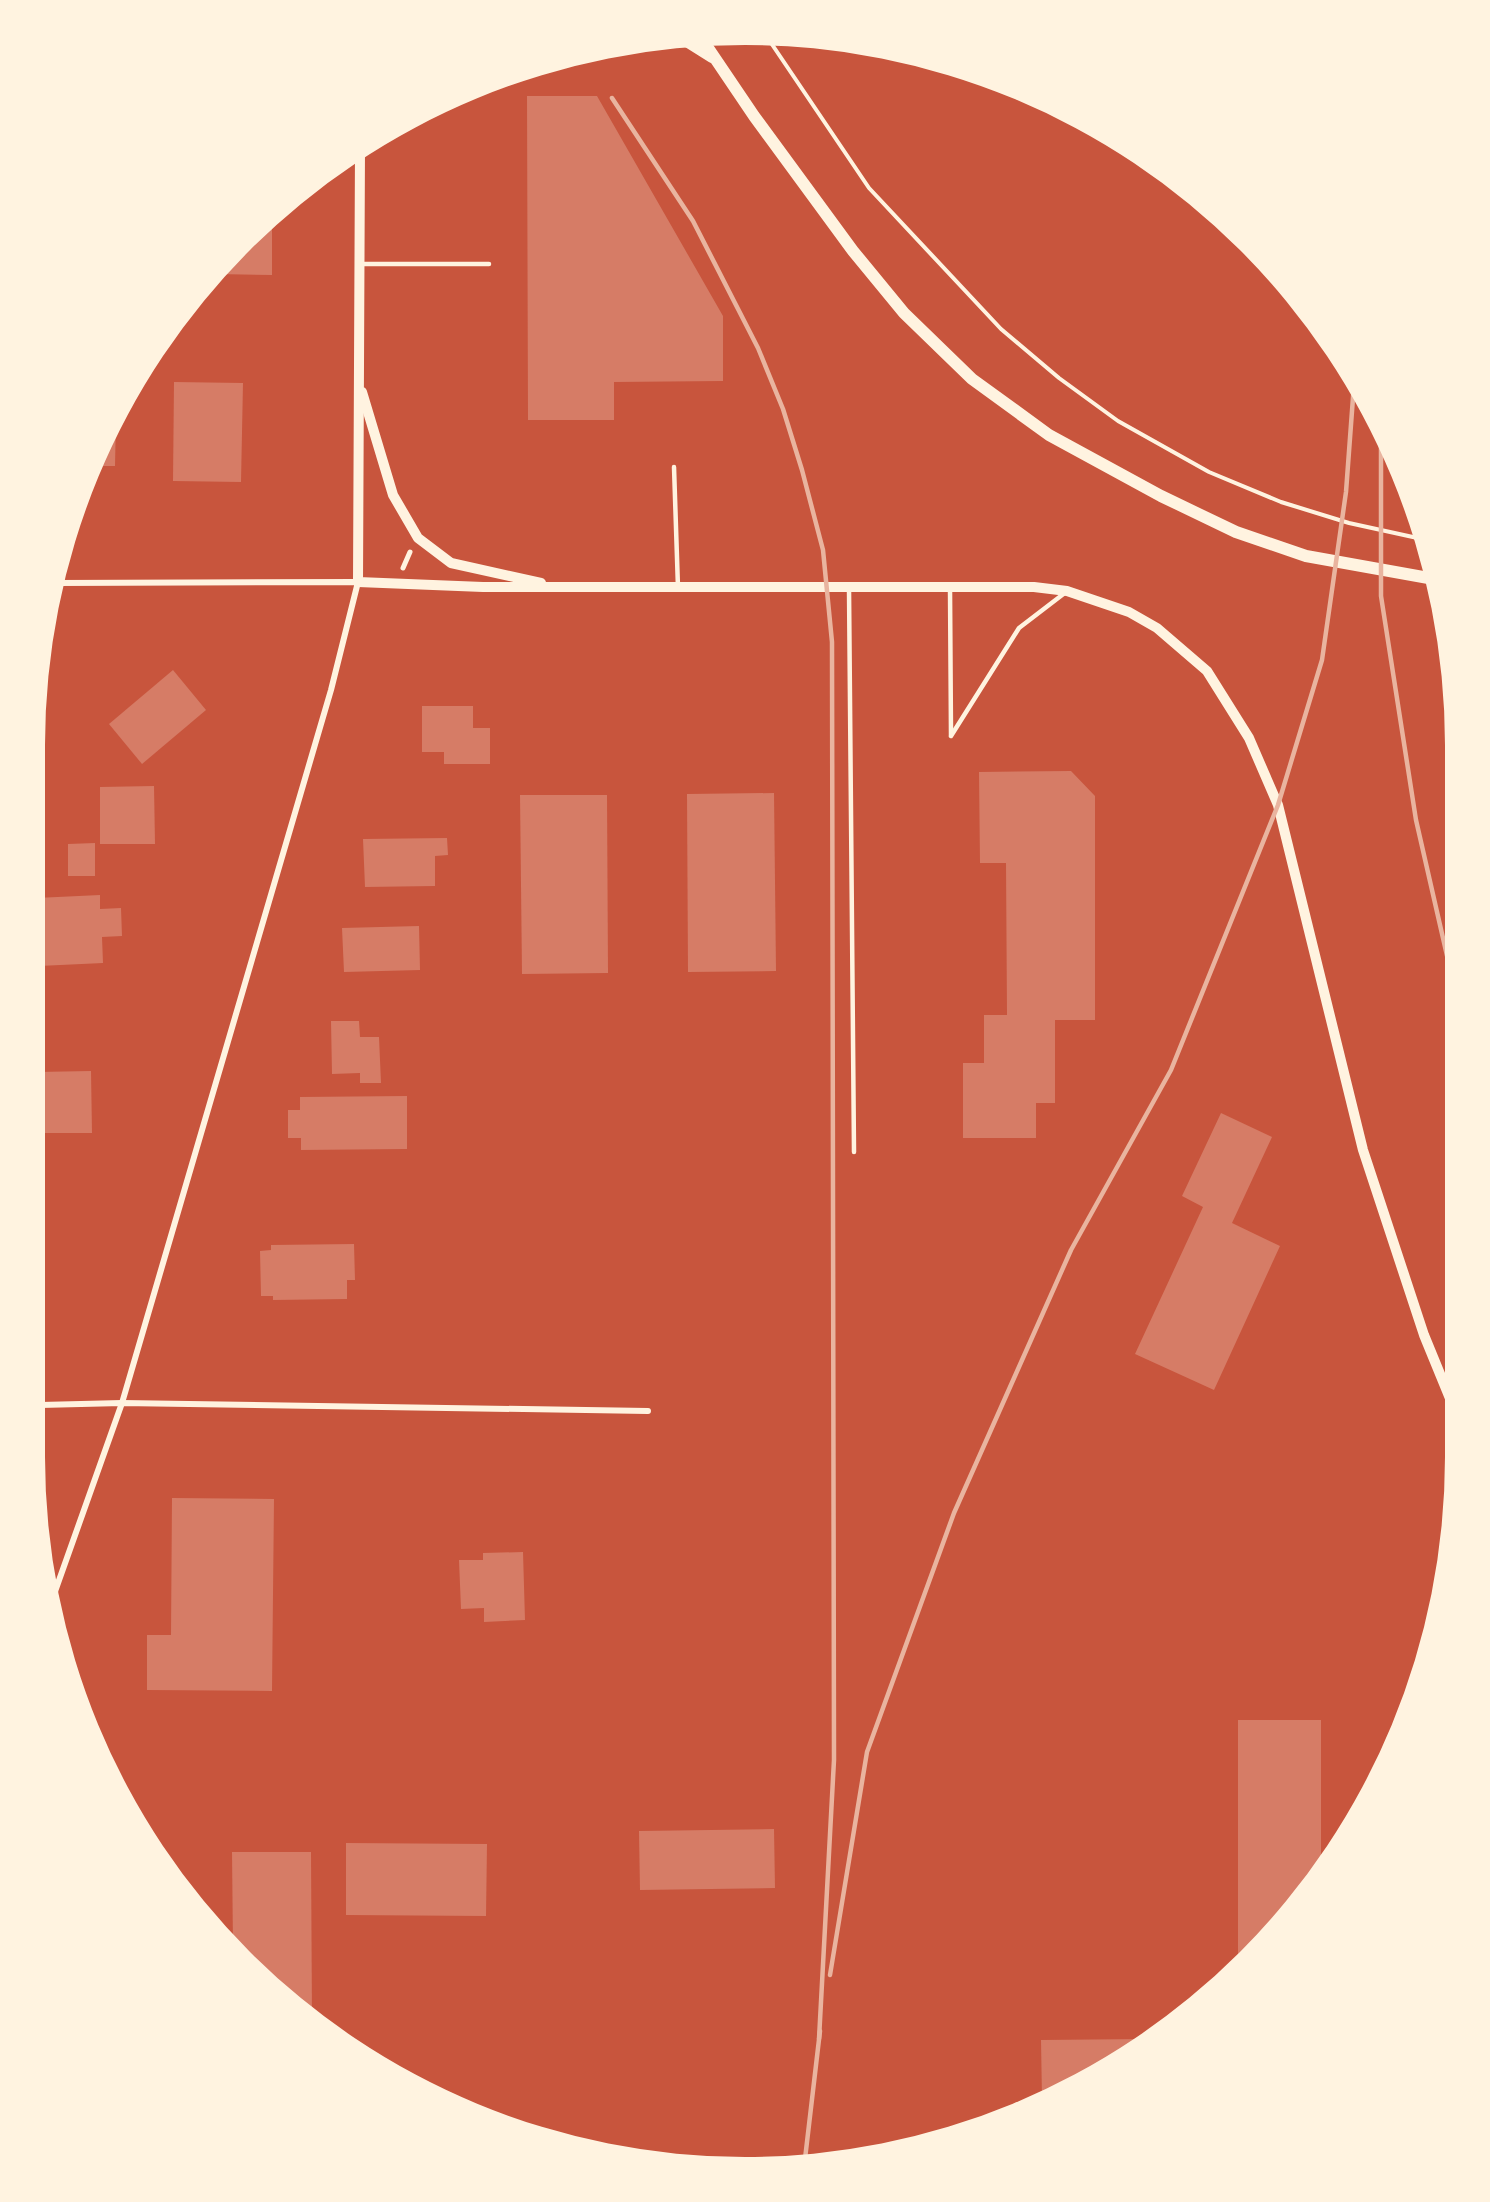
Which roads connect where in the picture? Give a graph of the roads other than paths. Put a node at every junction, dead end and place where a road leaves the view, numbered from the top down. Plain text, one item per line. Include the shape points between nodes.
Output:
1 (695, 46) edge
2 (706, 46) edge
3 (715, 59) junction
4 (360, 161) edge
5 (360, 264) junction
6 (489, 264) dead end
7 (359, 380) junction
8 (674, 467) dead end
9 (410, 552) dead end
10 (403, 568) dead end
11 (1424, 577) edge
12 (358, 582) junction
13 (64, 583) edge
14 (558, 586) junction
15 (678, 588) junction
16 (849, 588) junction
17 (950, 588) junction
18 (1067, 591) junction
19 (854, 1152) dead end
20 (1445, 1388) edge
21 (122, 1403) junction
22 (45, 1405) edge
23 (648, 1411) dead end
24 (57, 1586) edge

1 - 3 main road
2 - 3 main road
3 - 11 main road via 853,251 904,313 972,379 1049,435 1236,532 1306,556
4 - 5 street
5 - 6 lane
5 - 7 street
7 - 12 street
7 - 14 street via 393,495 418,538 451,563
8 - 15 lane
9 - 10 street
12 - 13 street
12 - 14 street
12 - 21 street via 331,690
14 - 15 street
15 - 16 street
16 - 17 street
16 - 19 lane
17 - 18 street via 1034,586
17 - 18 lane via 951,736 1018,628
18 - 20 street via 1129,612 1157,628 1207,671 1249,738 1278,806 1363,1150
21 - 22 street
21 - 23 street
21 - 24 street

